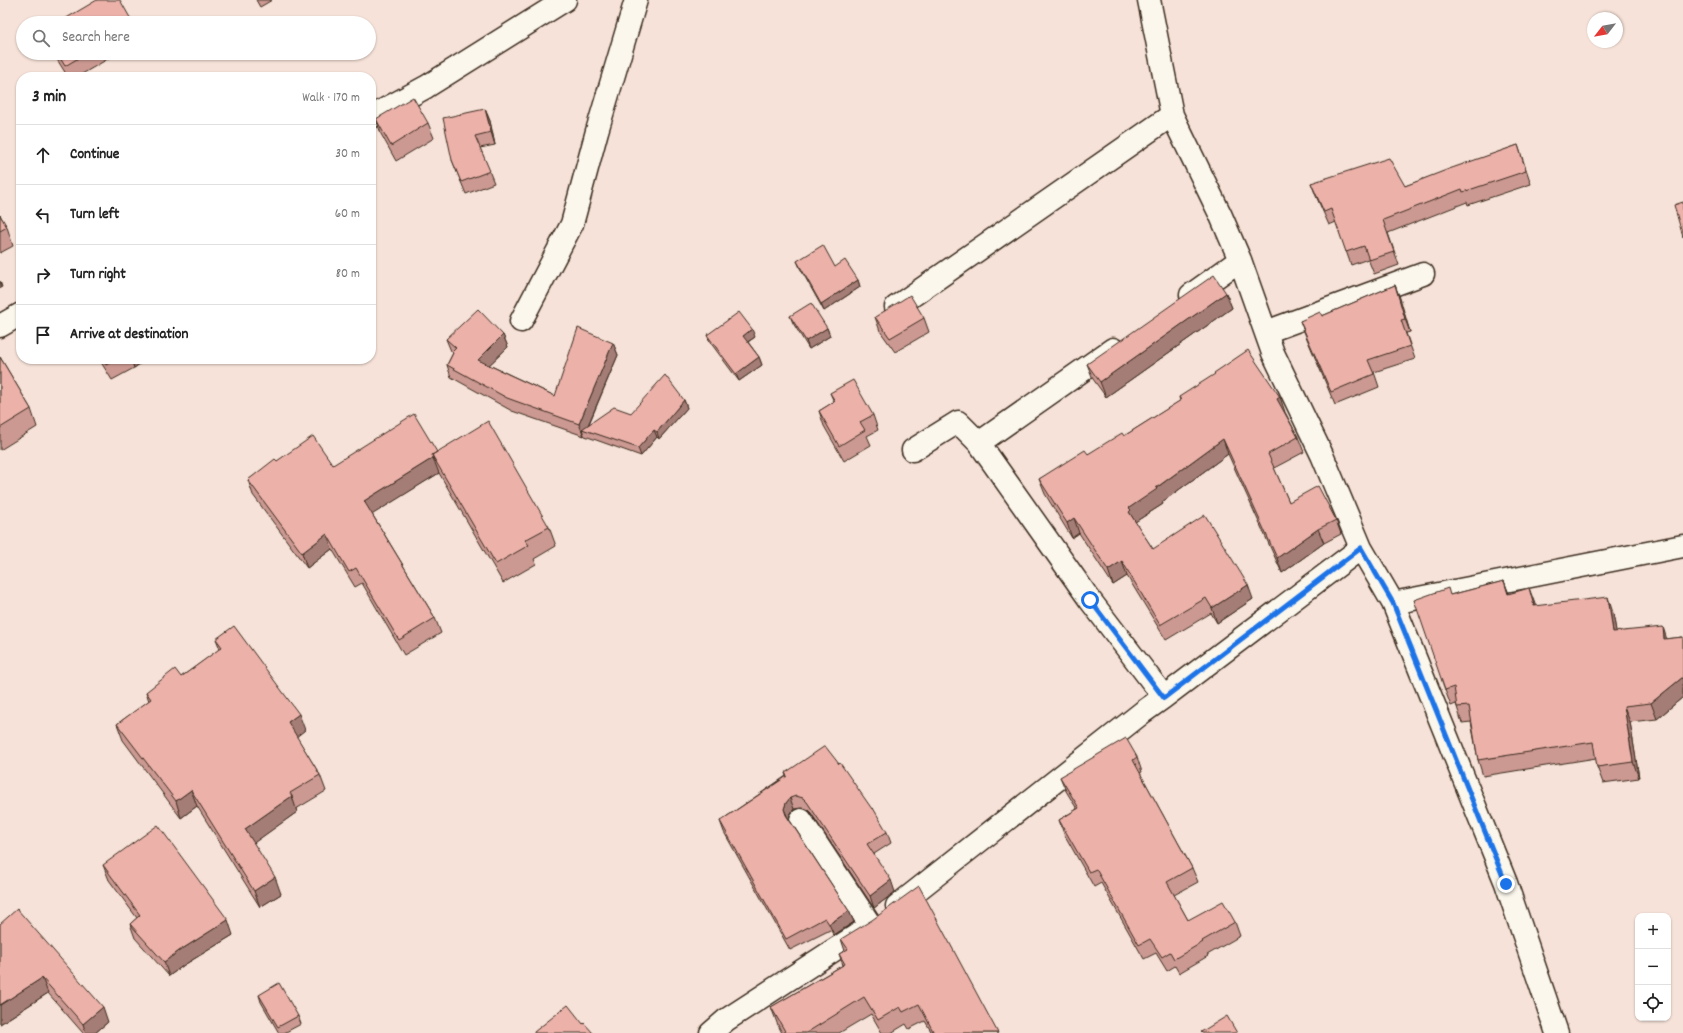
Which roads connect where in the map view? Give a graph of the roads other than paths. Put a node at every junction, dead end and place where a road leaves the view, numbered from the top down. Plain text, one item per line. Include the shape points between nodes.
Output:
1 (565, 0) edge
2 (636, 0) edge
3 (1149, 0) edge
4 (376, 114) edge
5 (1172, 115) junction
6 (1240, 260) junction
7 (1423, 274) dead end
8 (1175, 306) edge
9 (896, 307) edge
10 (16, 317) edge
11 (521, 321) dead end
12 (0, 326) edge
13 (1266, 332) junction
14 (1129, 338) edge
15 (979, 443) junction
16 (913, 450) dead end
17 (1683, 546) edge
18 (1361, 548) junction
19 (1393, 603) junction
20 (1164, 698) junction
21 (801, 820) dead end
22 (871, 926) junction
23 (711, 1033) edge
24 (1557, 1033) edge

1 - 4 street via 426,87
2 - 11 street via 572,224
3 - 5 street
5 - 6 street
5 - 9 street
6 - 8 street
6 - 13 street
7 - 13 street
10 - 12 street
13 - 18 street via 1273,353 1322,455
14 - 15 street
15 - 16 street via 958,422
15 - 20 street via 1090,600
17 - 19 street
18 - 19 street
18 - 20 street
19 - 24 street via 1506,884
20 - 22 street
21 - 22 street
22 - 23 street via 726,1020

